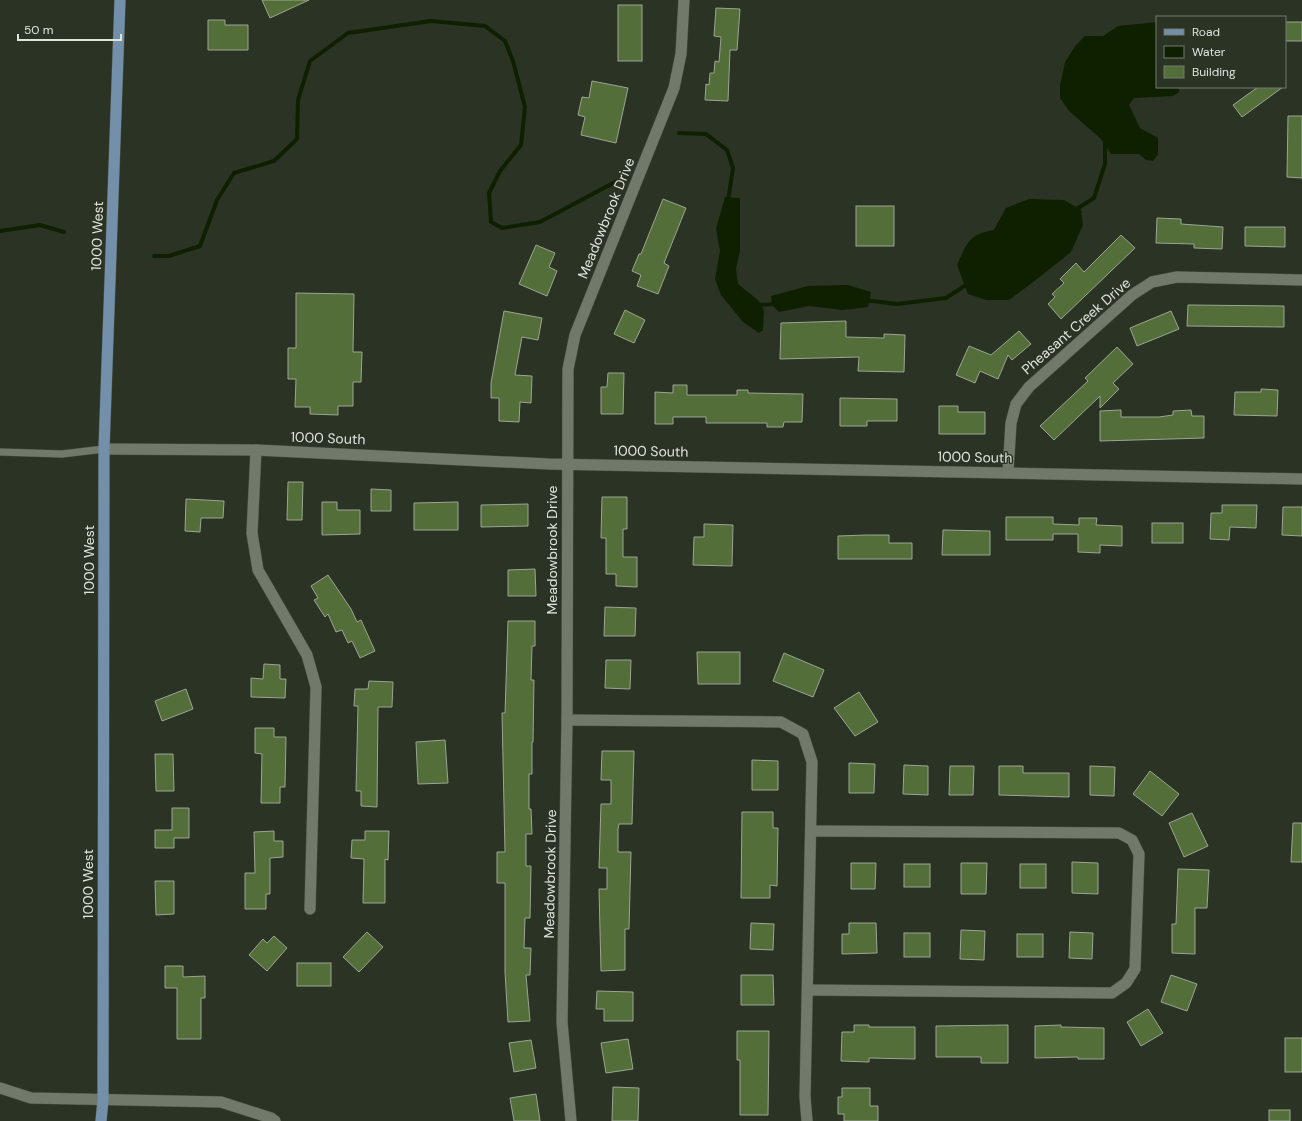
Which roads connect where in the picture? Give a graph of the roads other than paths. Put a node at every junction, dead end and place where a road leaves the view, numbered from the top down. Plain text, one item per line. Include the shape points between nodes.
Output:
1 (120, 0) edge
2 (684, 0) edge
3 (1302, 280) edge
4 (104, 449) junction
5 (256, 450) junction
6 (0, 452) edge
7 (567, 464) junction
8 (1008, 472) junction
9 (1302, 479) edge
10 (567, 720) junction
11 (811, 831) junction
12 (310, 909) dead end
13 (808, 990) junction
14 (0, 1088) edge
15 (103, 1100) junction
16 (101, 1121) edge
17 (275, 1121) edge
18 (571, 1121) edge
19 (807, 1121) edge

1 - 4 main road, 1000 West
2 - 7 street, Meadowbrook Drive via 681,54 674,88 575,335 568,369
3 - 8 street, Pheasant Creek Drive via 1177,277 1152,282 1132,295 1028,388 1016,404 1011,423
4 - 5 street, 1000 South
4 - 6 lane, 1000 South via 62,454
4 - 15 main road, 1000 West
5 - 7 street, 1000 South
5 - 12 street via 252,533 258,570 307,655 316,687
7 - 8 street, 1000 South
7 - 10 street, Meadowbrook Drive
8 - 9 street, 1000 South
10 - 11 street via 781,722 803,734 812,762
10 - 18 street, Meadowbrook Drive via 562,1022
11 - 13 street
11 - 13 street via 1119,833 1132,840 1139,854 1134,969 1126,983 1112,993
13 - 19 street
14 - 15 street via 31,1098
15 - 16 main road, 1000 West
15 - 17 street via 221,1102

